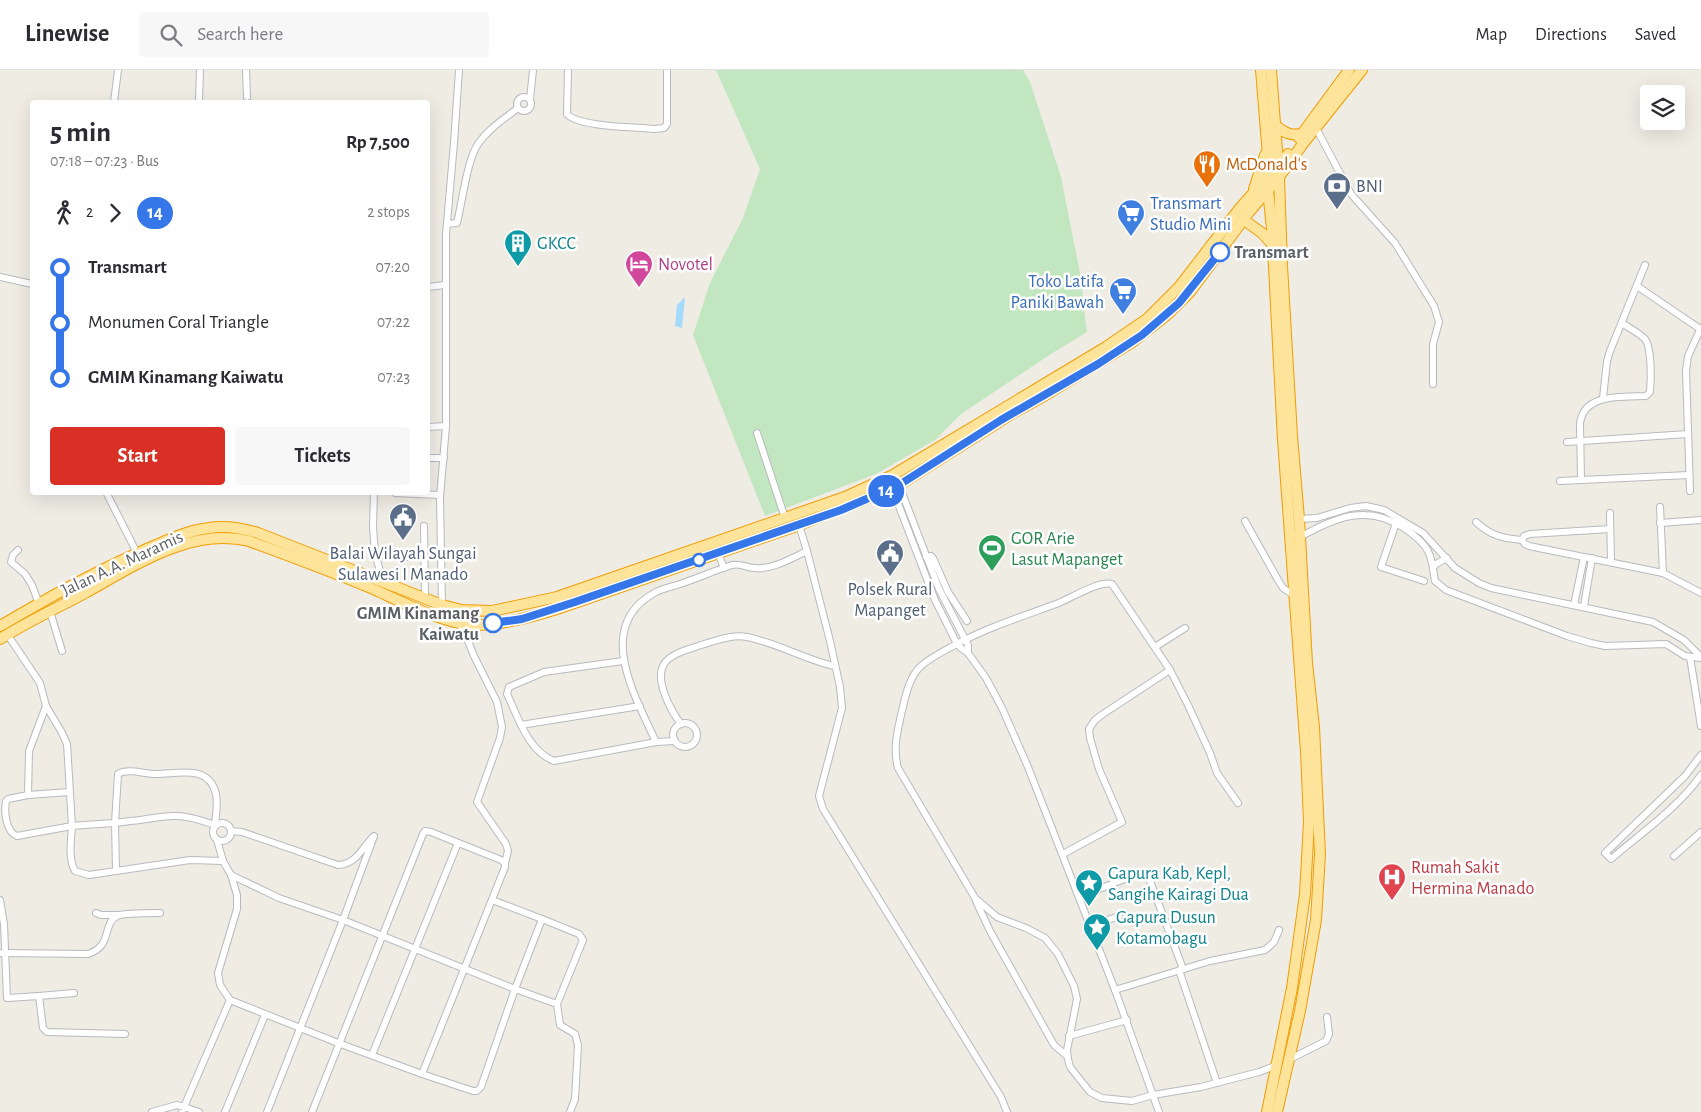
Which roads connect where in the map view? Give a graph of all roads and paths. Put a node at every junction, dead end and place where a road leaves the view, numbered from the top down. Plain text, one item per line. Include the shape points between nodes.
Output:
1 (118, 70) edge
2 (200, 70) edge
3 (246, 70) edge
4 (459, 70) edge
5 (533, 70) edge
6 (568, 70) edge
7 (667, 70) edge
8 (1261, 70) edge
9 (1271, 70) edge
10 (1349, 70) edge
11 (1362, 70) edge
12 (247, 97) dead end
13 (114, 100) edge
14 (199, 100) edge
15 (1276, 126) junction
16 (1316, 128) junction
17 (1302, 134) junction
18 (1267, 147) junction
19 (1279, 172) junction
20 (1268, 175) junction
21 (1268, 190) junction
22 (1253, 192) junction
23 (1244, 220) junction
24 (447, 224) junction
25 (1273, 245) junction
26 (1645, 265) dead end
27 (0, 277) edge
28 (30, 284) edge
29 (445, 284) junction
30 (1280, 286) junction
31 (1637, 286) junction
32 (430, 287) edge
33 (1622, 323) junction
34 (1701, 329) edge
35 (1434, 384) dead end
36 (1603, 398) junction
37 (446, 426) junction
38 (430, 427) edge
39 (757, 433) dead end
40 (1688, 434) junction
41 (1567, 442) dead end
42 (1580, 442) junction
43 (430, 458) edge
44 (444, 458) junction
45 (1689, 475) junction
46 (890, 477) junction
47 (1581, 480) junction
48 (1560, 481) dead end
49 (895, 486) junction
50 (1690, 490) dead end
51 (108, 495) edge
52 (374, 495) edge
53 (430, 495) edge
54 (440, 495) junction
55 (1660, 506) dead end
56 (1610, 513) dead end
57 (786, 518) junction
58 (1299, 519) junction
59 (1701, 520) edge
60 (1245, 521) dead end
61 (1476, 522) dead end
62 (1396, 523) junction
63 (1660, 523) junction
64 (799, 525) junction
65 (424, 526) dead end
66 (1610, 529) junction
67 (1300, 537) junction
68 (1522, 540) junction
69 (18, 550) dead end
70 (807, 552) junction
71 (137, 553) junction
72 (718, 553) junction
73 (385, 557) dead end
74 (424, 557) junction
75 (926, 557) junction
76 (1584, 557) junction
77 (1447, 558) junction
78 (1592, 558) junction
79 (1611, 562) junction
80 (724, 568) junction
81 (1433, 568) junction
82 (1663, 573) junction
83 (384, 581) junction
84 (1424, 581) dead end
85 (1701, 593) edge
86 (1295, 596) junction
87 (425, 599) junction
88 (39, 604) junction
89 (1574, 604) junction
90 (442, 605) junction
91 (1584, 606) junction
92 (50, 611) junction
93 (967, 621) dead end
94 (458, 622) junction
95 (0, 626) edge
96 (1185, 628) dead end
97 (4, 636) edge
98 (966, 640) junction
99 (957, 644) junction
100 (1155, 647) junction
101 (62, 651) dead end
102 (968, 652) junction
103 (1690, 657) junction
104 (1701, 657) edge
105 (623, 662) junction
106 (834, 666) junction
107 (1170, 670) junction
108 (46, 706) junction
109 (640, 706) junction
110 (681, 724) junction
111 (522, 725) junction
112 (1701, 726) edge
113 (675, 741) junction
114 (656, 742) junction
115 (1701, 755) edge
116 (1701, 775) edge
117 (70, 792) junction
118 (28, 795) junction
119 (1238, 803) dead end
120 (115, 822) junction
121 (215, 825) junction
122 (72, 826) junction
123 (231, 831) junction
124 (1700, 835) edge
125 (217, 840) junction
126 (458, 843) junction
127 (1063, 854) junction
128 (1674, 856) dead end
129 (224, 861) junction
130 (505, 863) junction
131 (116, 870) junction
132 (231, 875) junction
133 (1080, 897) junction
134 (975, 898) junction
135 (0, 900) edge
136 (492, 900) junction
137 (96, 913) dead end
138 (160, 913) dead end
139 (118, 916) junction
140 (1119, 916) dead end
141 (343, 920) junction
142 (542, 920) junction
143 (1091, 926) junction
144 (1280, 930) dead end
145 (382, 936) junction
146 (415, 950) junction
147 (3, 953) edge
148 (463, 968) junction
149 (1181, 970) junction
150 (515, 989) junction
151 (1116, 990) junction
152 (74, 993) dead end
153 (39, 996) junction
154 (4, 998) edge
155 (230, 1000) junction
156 (557, 1004) junction
157 (265, 1015) junction
158 (1327, 1017) dead end
159 (1127, 1020) junction
160 (300, 1028) junction
161 (125, 1034) dead end
162 (1069, 1036) junction
163 (338, 1043) junction
164 (372, 1056) junction
165 (1068, 1056) junction
166 (1290, 1060) junction
167 (1277, 1065) junction
168 (422, 1074) junction
169 (1216, 1083) junction
170 (1153, 1095) junction
171 (184, 1109) edge
172 (152, 1112) edge
173 (198, 1112) edge
174 (225, 1112) edge
175 (267, 1112) edge
176 (312, 1112) edge
177 (570, 1112) edge
178 (1008, 1112) edge
179 (1159, 1112) edge
180 (1267, 1112) edge
181 (1277, 1112) edge

1 - 13 street
2 - 14 street
3 - 12 street
4 - 24 street
5 - 24 street via 530,100 526,97 520,99 518,108 478,143 457,223
6 - 7 street via 569,117 584,123 654,129 664,128 667,124
8 - 18 highway
9 - 15 highway
10 - 17 highway, Jalan A.A. Maramis
11 - 16 highway
15 - 17 highway via 1287,134
15 - 19 highway
16 - 19 highway
16 - 35 street via 1351,194 1395,243 1434,306 1438,322 1434,344
17 - 19 highway, Jalan A.A. Maramis
18 - 20 highway
18 - 22 highway
19 - 20 highway, Jalan A.A. Maramis
19 - 21 highway
19 - 30 highway
20 - 21 highway
20 - 22 highway, Jalan A.A. Maramis
21 - 23 highway
21 - 25 highway
22 - 46 highway, Jalan A.A. Maramis via 1179,287 1147,319
23 - 25 highway
23 - 49 highway via 1190,292 1142,335
24 - 29 street
25 - 30 highway
26 - 31 street
27 - 28 street
29 - 32 street
29 - 37 street
30 - 58 highway
30 - 86 highway via 1283,440
31 - 33 street
31 - 34 street
33 - 36 street via 1607,361
33 - 36 street via 1647,343 1650,392 1646,396
34 - 40 street via 1687,363
36 - 42 street via 1581,415
37 - 38 street
37 - 44 street
39 - 57 street
40 - 42 street
40 - 45 street
41 - 42 street
42 - 47 street
43 - 44 street
44 - 54 street
45 - 47 street
45 - 50 street
46 - 49 street
46 - 57 highway, Jalan A.A. Maramis
47 - 48 street
49 - 64 highway
49 - 75 street
49 - 99 street via 935,600
51 - 71 street
52 - 83 street via 375,554
53 - 54 street
54 - 90 street
55 - 63 street
56 - 66 street
57 - 90 highway, Jalan A.A. Maramis via 558,596 492,611 462,610
58 - 67 highway
58 - 77 street via 1318,518 1366,506 1384,510 1423,533
59 - 63 street
60 - 86 street via 1283,588
61 - 68 street via 1486,531 1503,538
62 - 67 street via 1369,514 1355,515 1332,521
62 - 81 street via 1425,546
62 - 84 street via 1381,567
63 - 82 street
64 - 70 street
64 - 72 highway
65 - 74 street
66 - 68 street via 1530,534
66 - 79 street
67 - 166 highway via 1320,854 1316,920
68 - 76 street via 1529,546
69 - 88 street via 11,562 32,584
70 - 80 street via 766,568 740,564
70 - 106 street
71 - 83 highway, Jalan A.A. Maramis via 193,531 236,527
71 - 88 highway, Jalan A.A. Maramis
72 - 80 street
72 - 94 highway via 522,619 481,624
73 - 74 street
74 - 87 street
75 - 93 street via 933,558 948,592
75 - 98 street
76 - 78 street
76 - 89 street
77 - 81 street
77 - 89 street via 1456,568 1491,588
78 - 79 street
78 - 91 street
79 - 82 street
80 - 105 street via 657,592 635,607 624,629
81 - 103 street via 1435,581 1446,590 1567,636 1604,646 1666,644
82 - 85 street
83 - 87 highway, Jalan A.A. Maramis
86 - 167 highway via 1306,752 1308,855 1306,894
87 - 90 highway, Jalan A.A. Maramis
88 - 95 highway, Jalan A.A. Maramis
89 - 91 street
91 - 104 street via 1653,622 1684,640
92 - 94 highway via 159,554 194,542 224,537 249,541
92 - 97 highway
92 - 101 street
94 - 130 street via 497,702 502,727 477,802 506,844
96 - 100 street
97 - 108 street via 40,683
98 - 99 street
98 - 100 street via 1107,582 1112,584
98 - 102 street
99 - 102 street
99 - 134 street via 920,667 908,686 895,748 904,780
100 - 107 street
102 - 127 street via 1002,708
103 - 104 street
103 - 112 street
105 - 109 street
105 - 111 street via 544,672 509,687 507,694
106 - 110 street via 745,637 722,639 687,650 669,659 661,670 665,695
106 - 178 street via 842,708 820,796 822,809
107 - 119 street via 1218,773
107 - 127 street via 1091,724 1089,734 1095,758 1122,822
108 - 117 street via 67,744
108 - 118 street via 29,751
109 - 111 street
109 - 114 street
110 - 113 street via 674,731
110 - 113 street via 691,724 697,737 688,747
111 - 114 street via 531,742 554,761
113 - 114 street
115 - 116 street via 1685,776 1605,853 1611,858 1662,816
117 - 118 street
117 - 122 street
118 - 122 street via 6,801 5,814 14,836
120 - 121 street via 177,816
120 - 121 street via 116,781 120,772 195,773 203,774 216,793
120 - 122 street
120 - 131 street
121 - 123 street via 226,824
121 - 125 street via 212,833
122 - 131 street via 71,857 75,871 89,875
123 - 125 street via 225,841
123 - 141 street via 338,865 346,865 356,858 374,836
124 - 128 street
125 - 129 street
126 - 130 street
126 - 145 street via 425,831
126 - 146 street
127 - 133 street
129 - 131 street via 190,860
129 - 132 street
130 - 136 street
132 - 141 street via 279,898
132 - 155 street via 237,909 218,973 220,986
133 - 143 street
133 - 149 street via 1142,872 1148,873
134 - 162 street via 997,916 1045,938 1058,954 1077,999
134 - 165 street via 1054,1045
135 - 147 street via 4,924
136 - 142 street
136 - 148 street
137 - 139 street
138 - 139 street
139 - 147 street via 112,921 104,943 93,953
140 - 143 street
141 - 145 street
141 - 160 street
142 - 150 street
142 - 156 street via 580,934 583,940
143 - 151 street
144 - 149 street via 1265,950
145 - 146 street
145 - 163 street
146 - 148 street
146 - 164 street
147 - 154 street
148 - 150 street
148 - 168 street
149 - 151 street
149 - 169 street
150 - 156 street
150 - 168 street via 479,1090 473,1091
151 - 159 street
152 - 153 street
153 - 154 street
153 - 161 street via 43,1028 48,1032
155 - 157 street
155 - 171 street
156 - 177 street via 560,1025 575,1034 578,1045 575,1099
157 - 160 street
157 - 174 street
158 - 166 street via 1329,1034 1326,1041
159 - 162 street
159 - 170 street
160 - 163 street
160 - 175 street
162 - 165 street
163 - 164 street
163 - 176 street
164 - 168 street
165 - 170 street via 1070,1067 1080,1080 1090,1092 1102,1098 1132,1101
166 - 181 highway
167 - 169 street
167 - 180 highway
169 - 170 street
170 - 179 street
171 - 172 street via 177,1105
171 - 173 street

